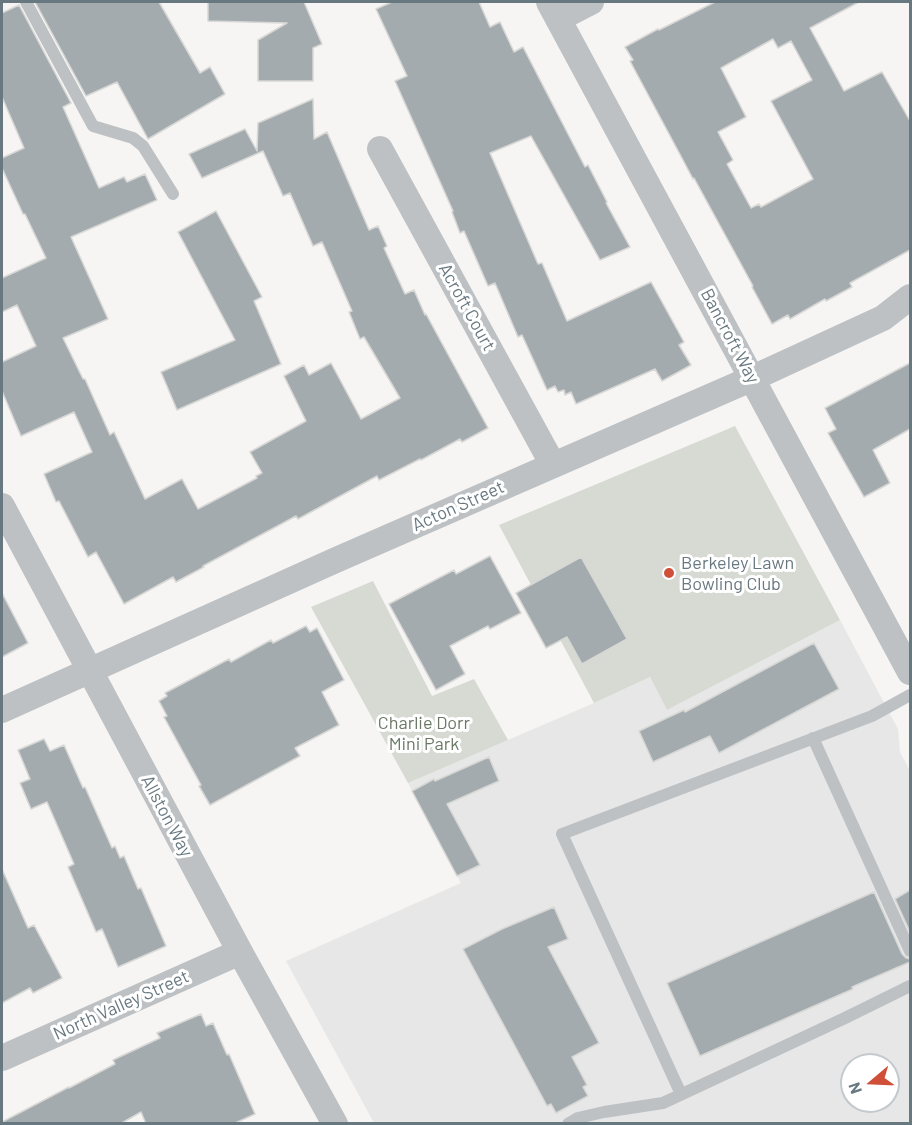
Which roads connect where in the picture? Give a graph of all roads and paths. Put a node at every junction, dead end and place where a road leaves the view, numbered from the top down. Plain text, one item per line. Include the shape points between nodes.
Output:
1 (26, 2) edge
2 (591, 2) edge
3 (553, 10) edge
4 (380, 149) dead end
5 (173, 194) dead end
6 (910, 297) edge
7 (753, 378) junction
8 (553, 465) junction
9 (2, 506) edge
10 (90, 671) junction
11 (910, 672) edge
12 (910, 695) edge
13 (2, 710) edge
14 (813, 738) junction
15 (910, 951) edge
16 (240, 952) junction
17 (910, 986) edge
18 (2, 1058) edge
19 (681, 1094) junction
20 (335, 1124) edge
21 (568, 1124) edge

1 - 5 lane via 93,126 133,138 143,146
2 - 3 street
3 - 7 street, Bancroft Way
4 - 8 street, Acroft Court
6 - 7 street, Acton Street via 883,318
7 - 8 street, Acton Street
7 - 11 street, Bancroft Way
8 - 10 street, Acton Street
9 - 10 street, Allston Way
10 - 13 street, Acton Street
10 - 16 street, Allston Way
12 - 14 lane via 872,716
14 - 15 lane
14 - 19 lane via 562,834
16 - 18 street, North Valley Street
16 - 20 street, Allston Way
17 - 19 lane
19 - 21 lane via 663,1103 604,1112

